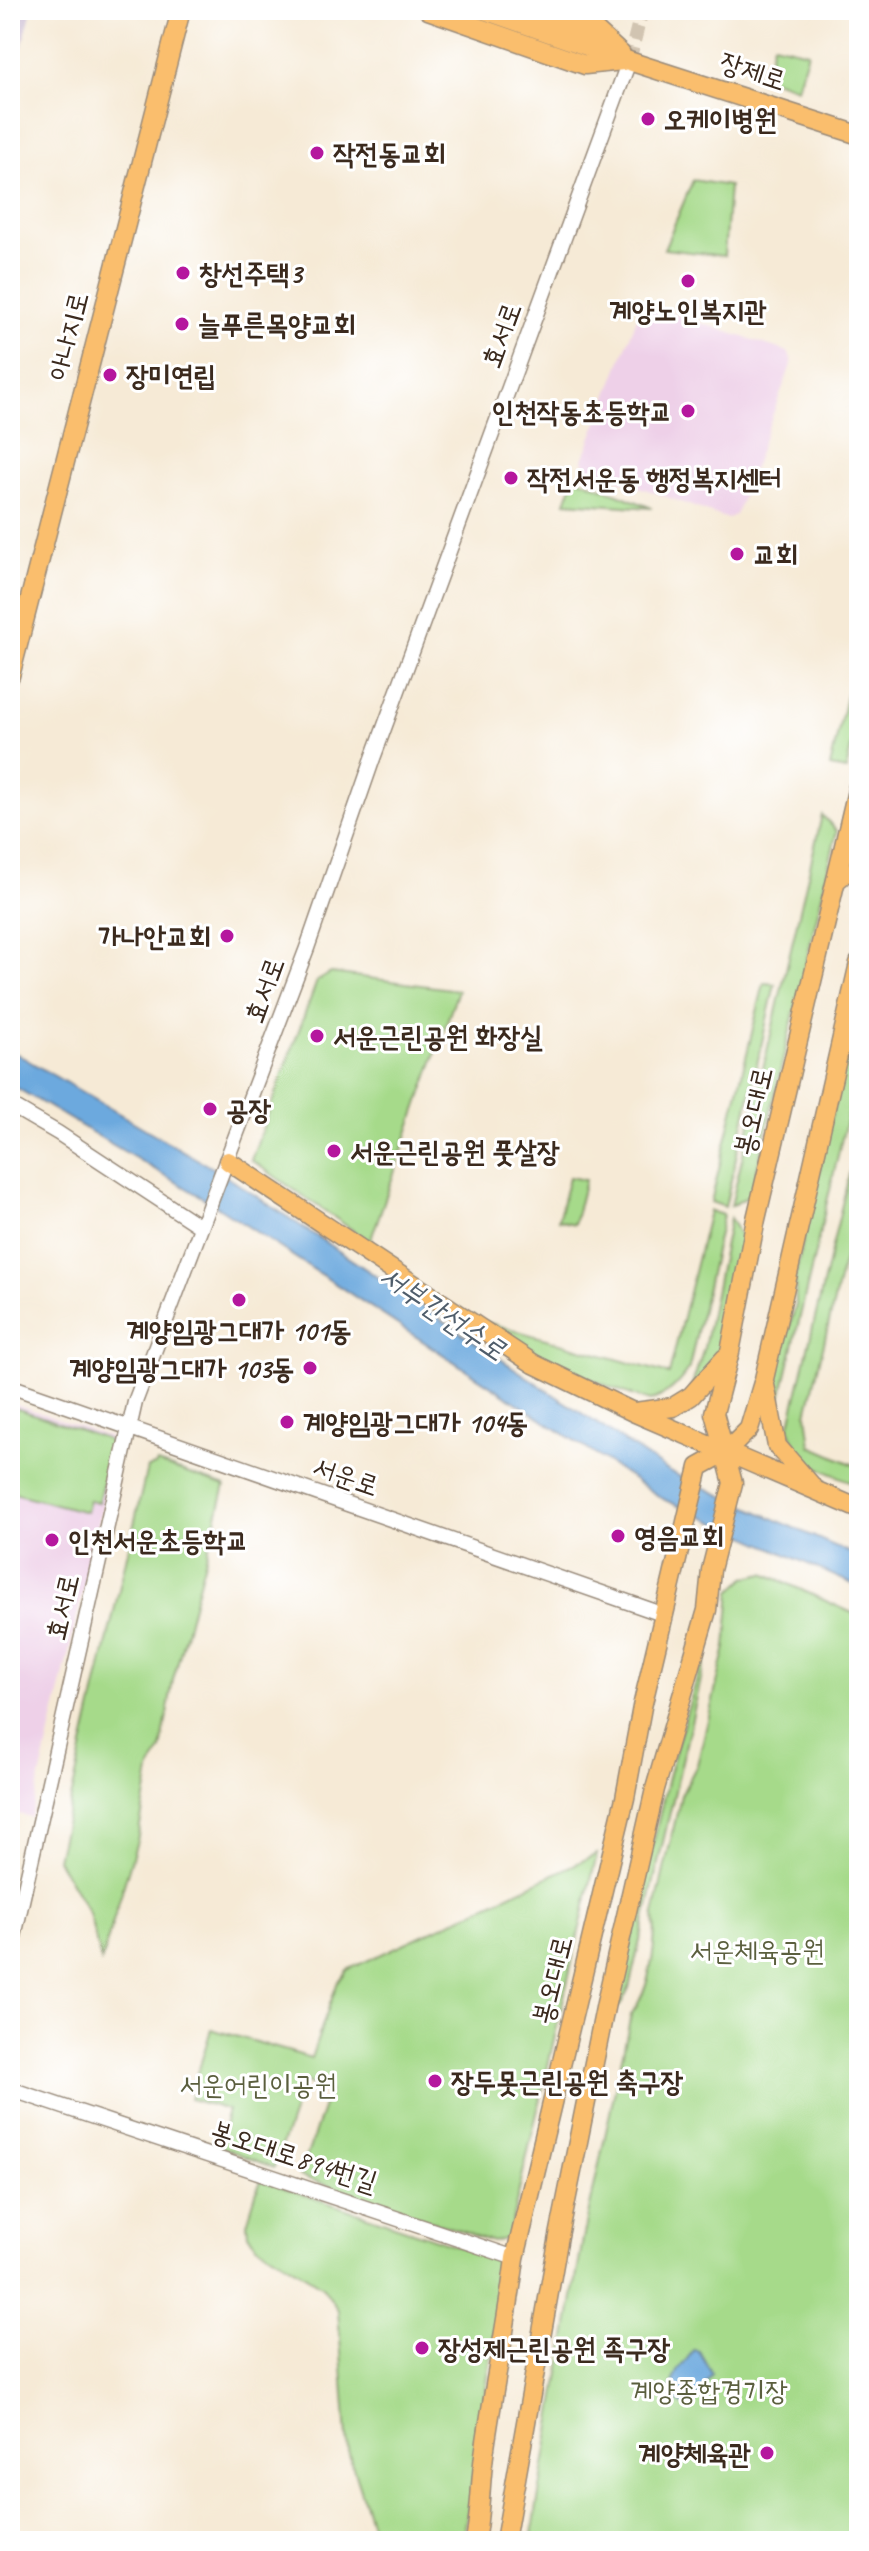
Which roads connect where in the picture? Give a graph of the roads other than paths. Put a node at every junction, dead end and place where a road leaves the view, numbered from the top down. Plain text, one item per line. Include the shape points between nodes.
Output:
1 (181, 10) edge
2 (428, 10) edge
3 (484, 10) edge
4 (535, 10) edge
5 (629, 61) junction
6 (859, 135) edge
7 (10, 676) edge
8 (859, 782) edge
9 (855, 817) edge
10 (859, 872) edge
11 (836, 881) junction
12 (859, 963) edge
13 (10, 1105) edge
14 (226, 1166) junction
15 (204, 1220) junction
16 (730, 1352) junction
17 (764, 1379) junction
18 (10, 1386) edge
19 (633, 1412) junction
20 (130, 1427) junction
21 (726, 1452) junction
22 (819, 1492) junction
23 (859, 1509) edge
24 (665, 1615) junction
25 (10, 1954) edge
26 (10, 2089) edge
27 (515, 2258) junction
28 (475, 2541) edge
29 (505, 2541) edge

1 - 7 main road, 아나지로
2 - 5 main road, 장제로 via 585,65
3 - 5 main road, 장제로
4 - 5 main road, 장제로 via 596,31
5 - 6 main road, 장제로
5 - 14 street, 효서로
8 - 9 main road, 봉오대로
9 - 11 main road, 봉오대로
10 - 11 main road via 845,873
11 - 16 main road, 봉오대로
12 - 17 main road, 봉오대로
13 - 15 street
14 - 15 street, 효서로
14 - 19 main road via 534,1364
15 - 20 street, 효서로
16 - 19 main road via 691,1396 673,1407
16 - 21 main road, 봉오대로 via 714,1413
17 - 21 main road, 봉오대로 via 749,1429
17 - 22 main road via 777,1446
18 - 20 street, 서운로
19 - 21 main road
20 - 24 street, 서운로
20 - 25 street, 효서로
21 - 22 main road
21 - 24 main road, 봉오대로 via 699,1467
21 - 29 main road, 봉오대로 via 733,1483 711,1570 707,1610 655,1789 606,2003
22 - 23 main road
24 - 27 main road, 봉오대로
26 - 27 street, 봉오대로894번길
27 - 28 main road, 봉오대로

